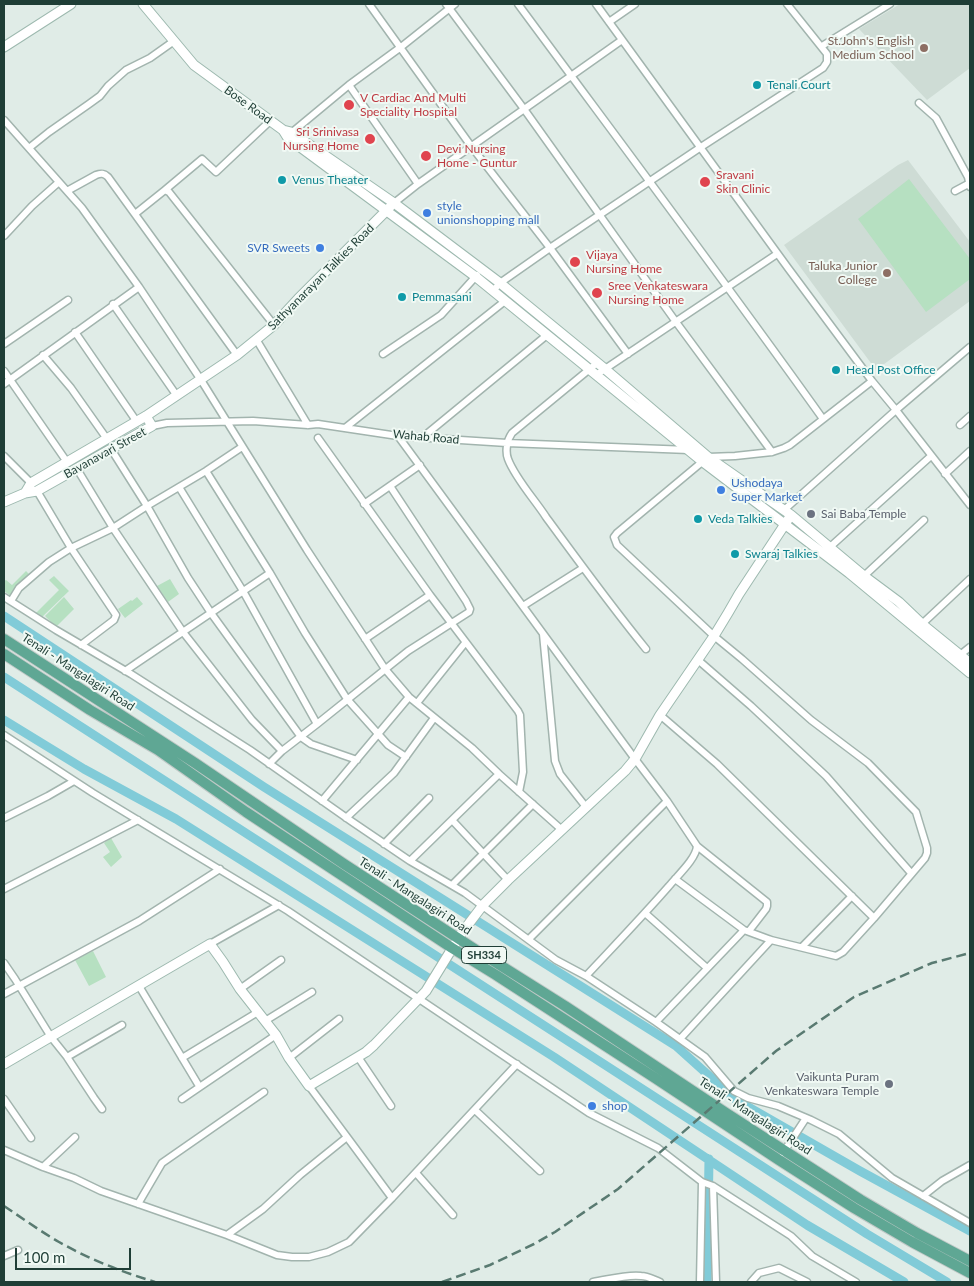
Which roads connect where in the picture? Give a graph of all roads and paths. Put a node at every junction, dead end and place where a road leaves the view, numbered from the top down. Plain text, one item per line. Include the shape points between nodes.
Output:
1 (72, 4) edge
2 (143, 4) edge
3 (369, 4) edge
4 (456, 4) edge
5 (518, 4) edge
6 (596, 4) edge
7 (635, 4) edge
8 (787, 4) edge
9 (890, 4) edge
10 (448, 6) edge
11 (609, 22) junction
12 (622, 40) junction
13 (174, 41) junction
14 (822, 46) junction
15 (4, 47) edge
16 (401, 47) junction
17 (571, 76) junction
18 (349, 85) junction
19 (919, 102) dead end
20 (524, 109) junction
21 (4, 120) edge
22 (270, 121) junction
23 (287, 133) junction
24 (471, 146) junction
25 (700, 147) junction
26 (29, 148) junction
27 (59, 182) junction
28 (648, 182) junction
29 (418, 184) junction
30 (970, 184) edge
31 (165, 190) junction
32 (67, 191) junction
33 (955, 191) dead end
34 (394, 203) junction
35 (387, 211) junction
36 (135, 214) junction
37 (599, 215) junction
38 (4, 236) edge
39 (550, 248) junction
40 (777, 254) junction
41 (479, 274) junction
42 (500, 283) junction
43 (139, 286) junction
44 (727, 286) junction
45 (493, 291) junction
46 (68, 300) dead end
47 (505, 301) junction
48 (114, 304) junction
49 (676, 322) junction
50 (274, 325) junction
51 (75, 332) junction
52 (547, 335) junction
53 (256, 339) junction
54 (4, 344) edge
55 (970, 347) edge
56 (44, 354) junction
57 (383, 354) dead end
58 (628, 354) junction
59 (237, 355) junction
60 (597, 363) junction
61 (605, 369) junction
62 (4, 371) edge
63 (592, 372) junction
64 (201, 380) junction
65 (7, 381) edge
66 (872, 381) junction
67 (177, 396) junction
68 (896, 410) junction
69 (146, 416) junction
70 (970, 416) edge
71 (822, 419) junction
72 (226, 421) junction
73 (137, 422) junction
74 (308, 425) junction
75 (960, 425) dead end
76 (152, 426) junction
77 (346, 428) junction
78 (398, 436) junction
79 (423, 437) junction
80 (318, 438) dead end
81 (107, 439) junction
82 (507, 443) junction
83 (242, 447) junction
84 (111, 449) junction
85 (688, 450) junction
86 (700, 450) junction
87 (970, 451) edge
88 (772, 452) junction
89 (4, 456) edge
90 (931, 456) junction
91 (706, 460) junction
92 (67, 462) junction
93 (420, 465) junction
94 (77, 469) junction
95 (206, 471) junction
96 (945, 474) junction
97 (390, 486) junction
98 (34, 487) junction
99 (179, 487) junction
100 (6, 500) edge
101 (364, 504) junction
102 (970, 505) edge
103 (147, 506) junction
104 (4, 507) edge
105 (787, 513) junction
106 (924, 520) dead end
107 (785, 523) junction
108 (113, 528) junction
109 (830, 547) junction
110 (72, 548) junction
111 (583, 568) junction
112 (270, 573) junction
113 (864, 576) junction
114 (970, 579) edge
115 (243, 591) junction
116 (430, 595) junction
117 (4, 596) edge
118 (10, 601) junction
119 (523, 606) junction
120 (211, 613) junction
121 (451, 623) junction
122 (922, 624) junction
123 (183, 632) junction
124 (544, 634) junction
125 (714, 636) junction
126 (4, 639) edge
127 (365, 639) junction
128 (465, 643) junction
129 (81, 645) junction
130 (970, 647) edge
131 (646, 649) dead end
132 (4, 654) edge
133 (960, 655) junction
134 (698, 660) junction
135 (970, 663) edge
136 (385, 669) junction
137 (125, 671) junction
138 (970, 673) edge
139 (409, 697) junction
140 (348, 699) junction
141 (417, 703) junction
142 (660, 715) junction
143 (434, 718) junction
144 (317, 724) junction
145 (378, 734) junction
146 (4, 735) edge
147 (301, 737) junction
148 (282, 751) junction
149 (406, 757) junction
150 (634, 759) junction
151 (356, 760) junction
152 (269, 764) junction
153 (499, 774) junction
154 (74, 781) junction
155 (519, 792) junction
156 (429, 798) dead end
157 (667, 800) junction
158 (322, 801) junction
159 (533, 804) junction
160 (586, 807) junction
161 (4, 818) edge
162 (346, 818) junction
163 (138, 820) junction
164 (452, 820) junction
165 (562, 830) junction
166 (384, 844) junction
167 (697, 846) junction
168 (483, 853) junction
169 (410, 861) junction
170 (220, 869) junction
171 (911, 874) junction
172 (675, 879) junction
173 (508, 880) junction
174 (452, 885) junction
175 (4, 890) edge
176 (852, 896) junction
177 (279, 905) junction
178 (480, 908) junction
179 (645, 914) junction
180 (874, 918) junction
181 (746, 930) junction
182 (459, 936) junction
183 (529, 939) junction
184 (771, 940) junction
185 (210, 944) junction
186 (802, 947) junction
187 (451, 951) junction
188 (281, 960) dead end
189 (4, 963) edge
190 (707, 968) junction
191 (586, 976) junction
192 (19, 986) junction
193 (139, 986) junction
194 (240, 989) junction
195 (312, 992) dead end
196 (4, 994) edge
197 (423, 995) junction
198 (258, 1012) junction
199 (339, 1019) dead end
200 (265, 1021) junction
201 (656, 1022) junction
202 (122, 1025) dead end
203 (276, 1035) junction
204 (51, 1038) junction
205 (680, 1038) junction
206 (358, 1057) junction
207 (67, 1058) junction
208 (182, 1058) junction
209 (289, 1058) junction
210 (4, 1064) edge
211 (517, 1064) junction
212 (199, 1086) junction
213 (310, 1086) junction
214 (264, 1092) dead end
215 (182, 1098) dead end
216 (4, 1099) edge
217 (391, 1106) dead end
218 (102, 1109) dead end
219 (475, 1110) junction
220 (804, 1121) junction
221 (75, 1136) dead end
222 (347, 1137) junction
223 (31, 1138) dead end
224 (787, 1147) junction
225 (4, 1150) edge
226 (779, 1160) junction
227 (970, 1166) edge
228 (43, 1167) junction
229 (540, 1172) dead end
230 (416, 1173) junction
231 (702, 1182) junction
232 (713, 1186) junction
233 (923, 1196) junction
234 (392, 1198) junction
235 (138, 1204) junction
236 (453, 1215) dead end
237 (970, 1223) edge
238 (226, 1235) junction
239 (18, 1250) dead end
240 (4, 1256) edge
241 (970, 1261) edge
242 (970, 1272) edge
243 (593, 1282) edge
244 (660, 1282) edge
245 (700, 1282) edge
246 (716, 1282) edge
247 (750, 1282) edge
248 (807, 1282) edge
249 (856, 1282) edge

1 - 15 main road
2 - 13 main road, Bose Road
3 - 16 street
4 - 10 street
5 - 17 street
6 - 11 street
7 - 11 street
8 - 14 street
9 - 14 street
10 - 16 street
10 - 20 street
11 - 12 street
12 - 17 street
12 - 25 street
13 - 22 main road, Bose Road via 194,65
13 - 26 street via 126,70 100,96
14 - 25 street via 827,54 823,68
16 - 18 street
16 - 24 street
17 - 20 street
17 - 28 street
18 - 23 street
18 - 29 street
19 - 30 street via 936,118
20 - 24 street
20 - 37 street
21 - 26 street
22 - 23 main road, Bose Road
22 - 31 street via 216,172 202,159
23 - 34 main road, Bose Road
23 - 35 main road
24 - 29 street
24 - 39 street
25 - 28 street
25 - 40 street
26 - 27 street
27 - 32 street
27 - 38 street
28 - 37 street
28 - 44 street
29 - 34 street
30 - 33 street
31 - 36 street
31 - 50 street
32 - 36 street via 96,175 105,174
32 - 43 street
34 - 35 main road, Sathyanarayan Talkies Road
34 - 41 main road, Bose Road
35 - 41 main road
35 - 50 main road, Sathyanarayan Talkies Road
36 - 59 street
37 - 39 street
37 - 49 street
39 - 42 street
39 - 58 street
40 - 44 street
40 - 66 street
41 - 42 main road
41 - 45 main road
41 - 57 street via 441,315
42 - 45 street
42 - 60 main road
43 - 48 street
43 - 64 street
44 - 49 street
44 - 71 street
45 - 47 main road
46 - 54 street
47 - 52 main road
47 - 77 street
48 - 51 street
48 - 67 street
49 - 58 street
49 - 88 street
50 - 53 main road, Sathyanarayan Talkies Road
51 - 56 street
51 - 73 street
52 - 63 main road
52 - 79 street
53 - 59 main road, Sathyanarayan Talkies Road
53 - 74 street
55 - 68 street
56 - 65 street
56 - 81 street
58 - 61 street
59 - 64 main road, Sathyanarayan Talkies Road
60 - 61 main road
60 - 63 street
61 - 63 street
61 - 86 main road
62 - 65 street
63 - 82 street via 515,430
63 - 85 main road
64 - 67 main road, Sathyanarayan Talkies Road
64 - 72 street
65 - 92 street
66 - 68 street
66 - 71 street
67 - 69 main road, Sathyanarayan Talkies Road
68 - 90 street
68 - 105 street
69 - 73 main road, Bavanavari Street
69 - 76 main road, Bavanavari Street
70 - 75 street
71 - 88 street via 784,448
72 - 74 street, Wahab Road
72 - 76 street, Wahab Road
72 - 83 street
73 - 81 main road, Bavanavari Street
74 - 77 street, Wahab Road
76 - 84 main road, Bavanavari Street
77 - 78 street, Wahab Road
78 - 79 street, Wahab Road
78 - 93 street
79 - 82 street, Wahab Road
80 - 101 street
81 - 92 main road, Bavanavari Street
82 - 85 street, Wahab Road
82 - 111 street via 508,459 518,476
83 - 95 street
83 - 127 street
84 - 94 main road, Bavanavari Street
84 - 103 street
85 - 86 street, Wahab Road
85 - 91 main road
86 - 91 main road
87 - 96 street
88 - 91 street
89 - 98 street
90 - 96 street
90 - 109 street
91 - 105 main road
91 - 107 main road
91 - 125 street via 614,538 617,545
92 - 98 main road, Bavanavari Street
93 - 97 street
93 - 119 street
94 - 98 main road, Bavanavari Street
94 - 108 street
95 - 99 street
95 - 112 street
96 - 102 street
97 - 101 street
97 - 121 street via 469,606 469,612
98 - 100 main road, Bavanavari Street
98 - 110 street
99 - 103 street
99 - 115 street
100 - 104 street
101 - 116 street
103 - 108 street
103 - 120 street
105 - 107 main road
105 - 109 main road
106 - 113 street
107 - 125 main road
107 - 138 main road
108 - 110 street
108 - 123 street
109 - 113 main road
110 - 118 street via 44,565
110 - 129 street via 116,615
111 - 119 street
111 - 131 street
112 - 115 street
112 - 140 street
113 - 122 main road
114 - 122 street
115 - 120 street
115 - 144 street
116 - 121 street
116 - 127 street
117 - 118 street
118 - 129 street
119 - 124 street
120 - 123 street
120 - 147 street
121 - 128 street
121 - 136 street
122 - 133 main road
123 - 137 street
123 - 148 street via 256,725
124 - 150 street
124 - 160 street via 555,761 560,774
125 - 134 main road
125 - 171 street via 811,720 865,760 916,812 927,853
126 - 182 main road, Tenali - Mangalagiri Road / SH334 via 344,864
127 - 136 street
128 - 141 street
128 - 155 street via 520,714 524,772
129 - 137 street
130 - 133 street
132 - 187 main road, SH334 via 158,750
133 - 135 main road
134 - 142 main road
134 - 171 street via 826,776
136 - 139 street
136 - 140 street
137 - 152 street
139 - 141 street
139 - 145 street
140 - 144 street
140 - 145 street
141 - 143 street
142 - 150 main road
142 - 176 street via 717,764
143 - 149 street
143 - 153 street
144 - 147 street
145 - 149 street
145 - 151 street
146 - 154 street
147 - 148 street
147 - 151 street via 311,744
148 - 152 street
149 - 162 street via 394,773
150 - 157 street
150 - 160 main road
151 - 158 street
152 - 158 street
153 - 155 street
153 - 164 street
154 - 161 street
154 - 163 street
155 - 159 street
156 - 166 street
157 - 167 street
157 - 183 street
158 - 162 street
159 - 165 street
159 - 168 street
160 - 165 main road
162 - 166 street
163 - 170 street
163 - 175 street
164 - 168 street
164 - 169 street
165 - 173 main road
166 - 169 street
167 - 172 street via 697,851
167 - 181 street via 767,902 766,909
168 - 173 street
168 - 174 street
169 - 174 street
170 - 177 street
170 - 192 street via 139,921
171 - 180 street
172 - 179 street
172 - 181 street
173 - 178 main road
174 - 178 street
176 - 180 street
176 - 186 street
177 - 185 street
177 - 197 street
178 - 182 main road
178 - 183 street
179 - 190 street
179 - 191 street
180 - 186 street via 840,954
181 - 184 street
181 - 190 street
182 - 187 main road
182 - 224 main road, Tenali - Mangalagiri Road / SH334 via 726,1113
183 - 191 street via 556,960
184 - 186 street
184 - 205 street
185 - 193 main road
185 - 194 main road
187 - 197 main road
187 - 226 main road, SH334 via 529,996
188 - 194 street
189 - 192 street
190 - 201 street
191 - 201 street
192 - 196 street
192 - 204 street
193 - 204 main road
193 - 208 street
194 - 198 main road
195 - 200 street
197 - 206 main road
197 - 211 street
198 - 200 main road
198 - 208 street
199 - 209 street
200 - 203 main road
201 - 205 street
202 - 207 street
203 - 209 main road
203 - 212 street
204 - 207 street
204 - 210 main road
205 - 220 street via 705,1057 734,1091 778,1106
206 - 213 main road
206 - 217 street
207 - 218 street
208 - 212 street
209 - 213 main road
211 - 219 street
211 - 231 street via 589,1113 658,1148
212 - 215 street
213 - 222 street
214 - 235 street via 162,1162
216 - 223 street
219 - 229 street
219 - 230 street
220 - 224 street
220 - 233 street via 839,1134 892,1178
221 - 228 street
222 - 234 street
222 - 238 street via 263,1209
224 - 226 street
224 - 241 main road, Tenali - Mangalagiri Road / SH334 via 866,1203
225 - 228 street
226 - 242 main road, SH334 via 854,1208
227 - 233 street
228 - 235 street
230 - 234 street
230 - 236 street
231 - 232 street
231 - 245 street
232 - 246 street
232 - 249 street via 791,1236 812,1256
233 - 237 street
234 - 238 street via 349,1242 310,1257 277,1255
235 - 238 street
239 - 240 street
243 - 244 street via 634,1275
247 - 248 street via 759,1273 779,1268

